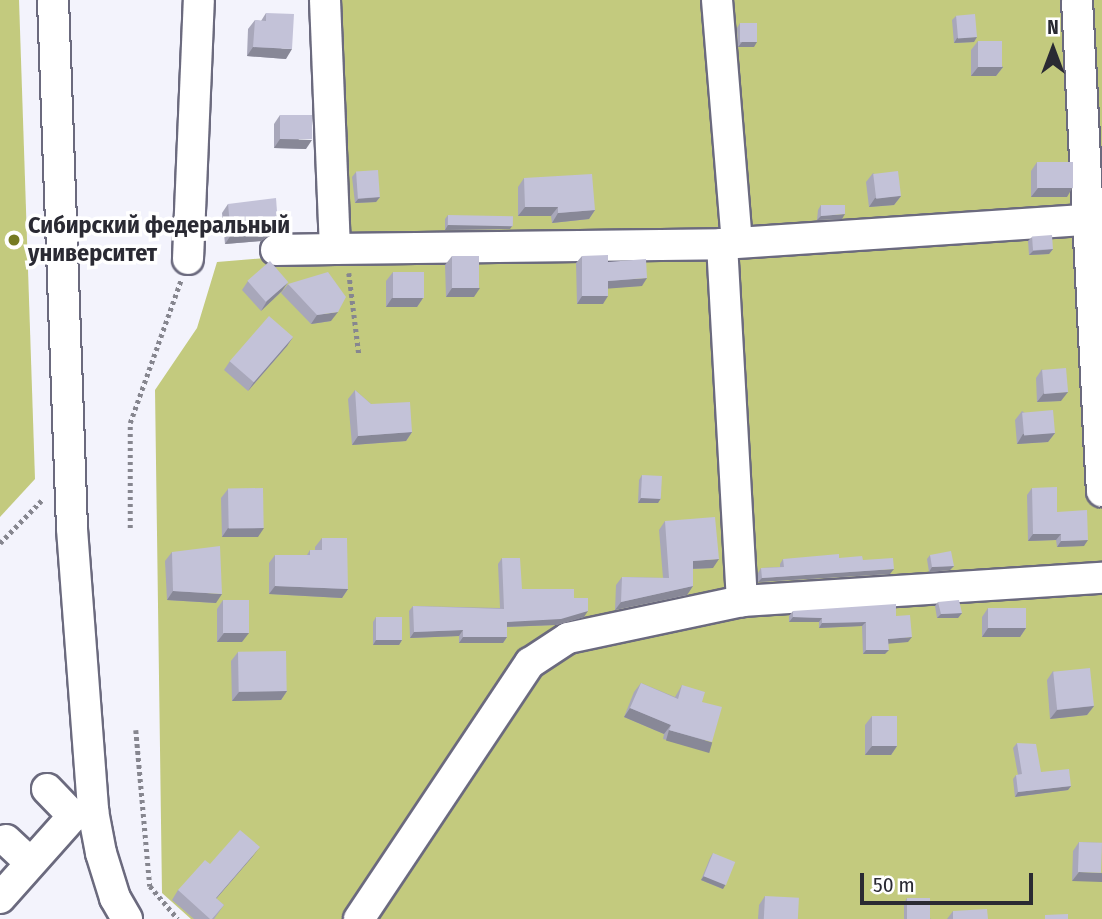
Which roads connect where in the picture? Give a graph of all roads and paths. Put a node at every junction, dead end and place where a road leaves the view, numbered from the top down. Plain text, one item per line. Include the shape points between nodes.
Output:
1 (53, 0) edge
2 (199, 0) edge
3 (325, 0) edge
4 (717, 0) edge
5 (1077, 0) edge
6 (1096, 220) edge
7 (729, 243) junction
8 (335, 248) junction
9 (276, 250) dead end
10 (188, 259) joint
11 (359, 355) dead end
12 (1102, 491) edge
13 (43, 499) dead end
14 (130, 528) dead end
15 (0, 543) edge
16 (1102, 578) edge
17 (742, 601) junction
18 (136, 730) dead end
19 (47, 789) dead end
20 (83, 814) junction
21 (6, 840) dead end
22 (18, 883) edge
23 (127, 919) edge
24 (178, 919) edge
25 (359, 919) edge

1 - 20 lane via 62,540
2 - 10 lane
3 - 8 lane
4 - 7 lane
5 - 6 lane
6 - 7 lane
6 - 12 lane
7 - 8 lane
7 - 17 lane
8 - 9 lane
8 - 11 path via 347,254
10 - 14 path via 130,423
13 - 15 path
16 - 17 lane
17 - 25 lane via 568,638 530,663
18 - 24 path via 150,886
19 - 20 lane
20 - 22 lane
20 - 23 lane
21 - 22 lane

